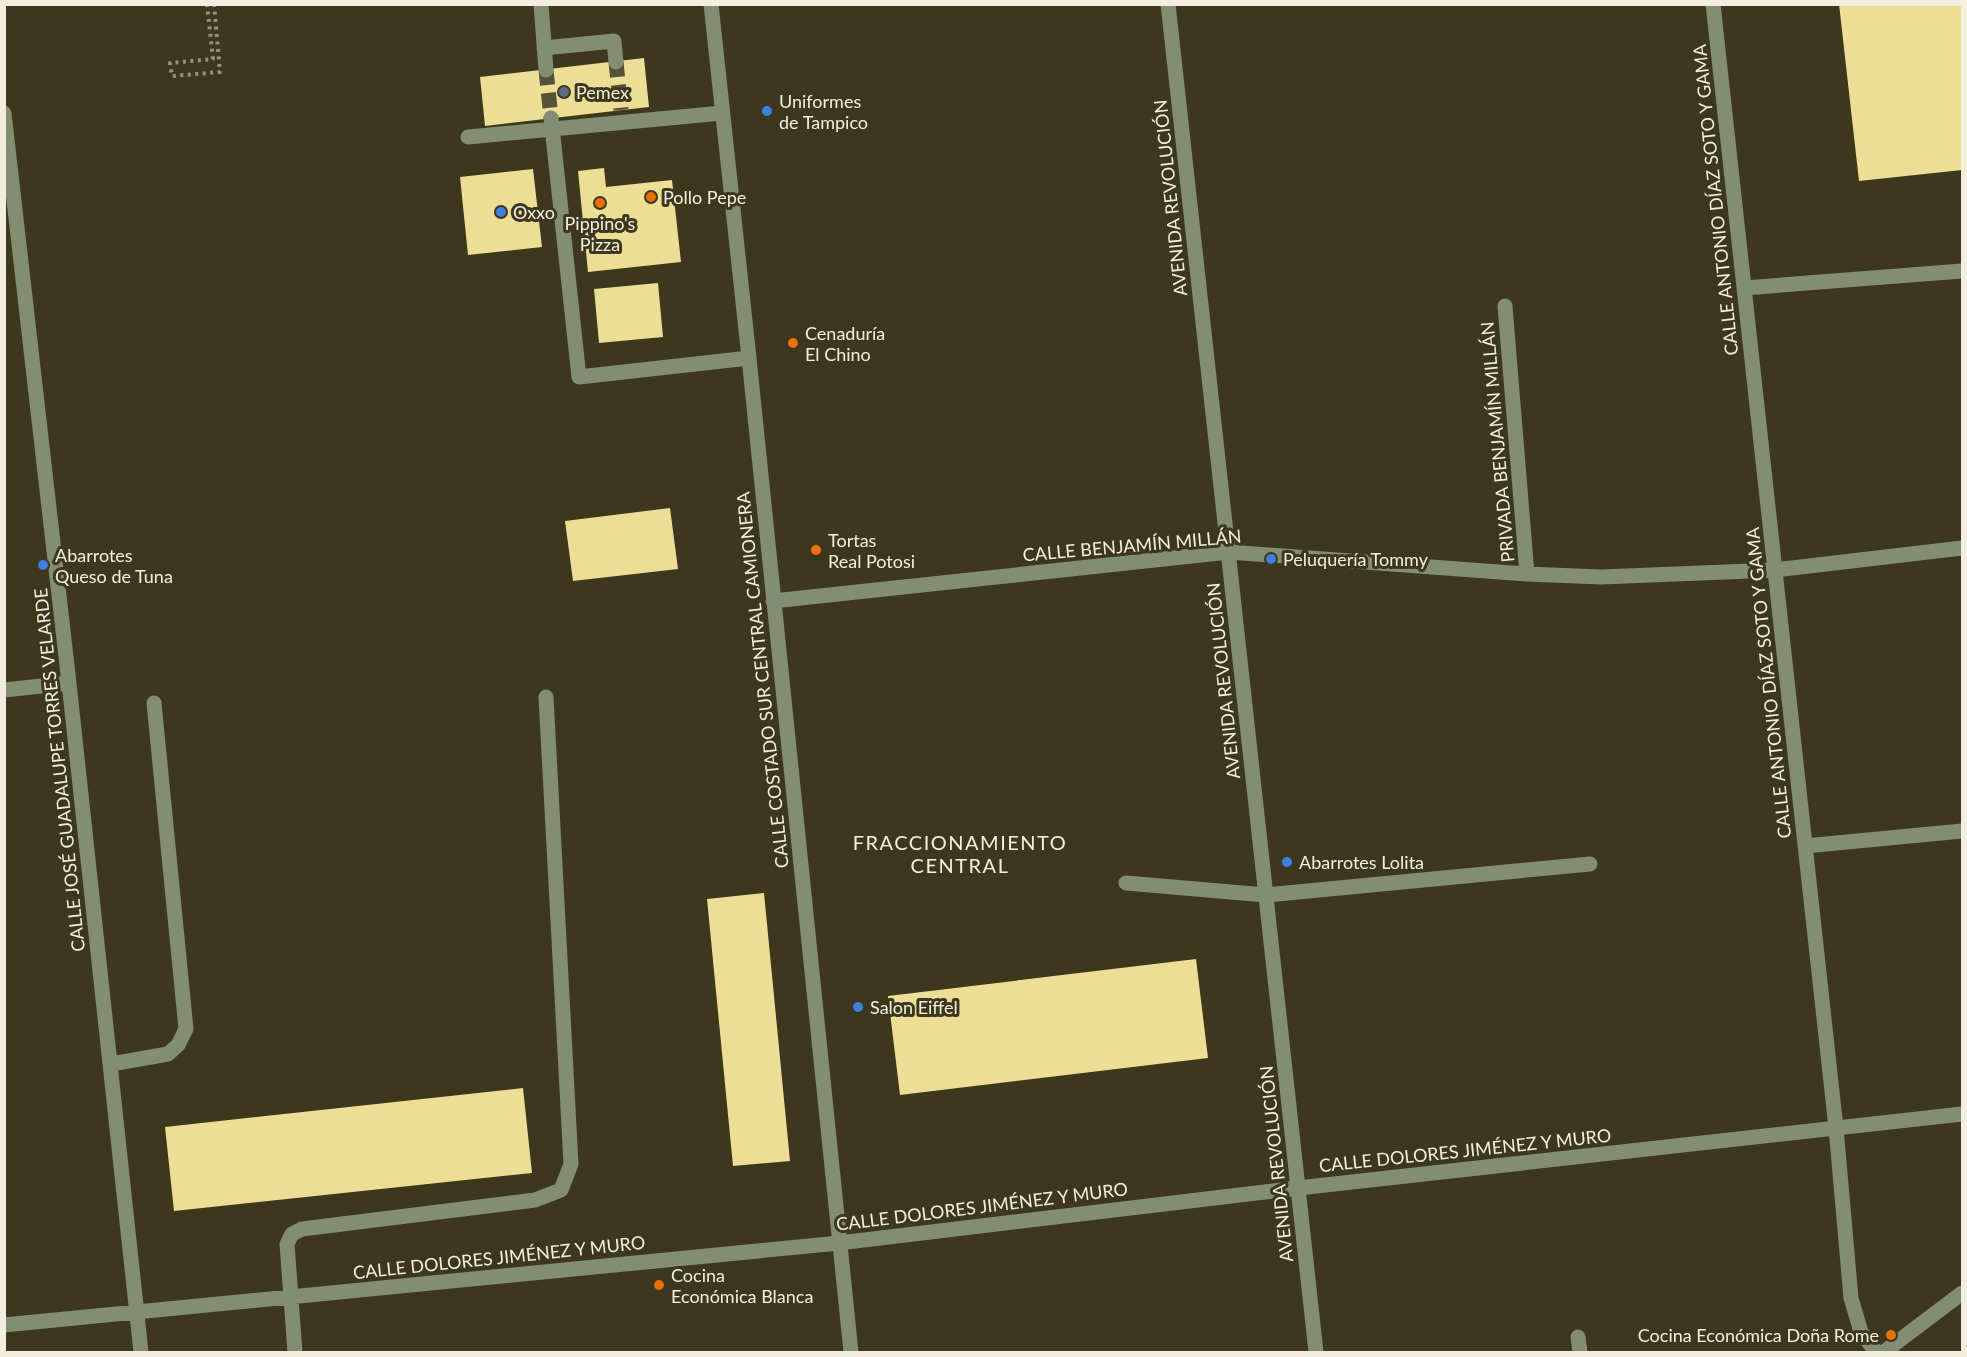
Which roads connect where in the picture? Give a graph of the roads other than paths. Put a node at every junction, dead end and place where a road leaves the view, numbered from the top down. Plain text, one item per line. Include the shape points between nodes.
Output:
1 (541, 4) edge
2 (711, 4) edge
3 (1168, 4) edge
4 (1713, 4) edge
5 (544, 48) junction
6 (616, 62) tunnel mouth
7 (546, 70) tunnel mouth
8 (4, 113) edge
9 (722, 113) junction
10 (551, 123) junction
11 (468, 137) dead end
12 (1962, 271) edge
13 (1744, 288) junction
14 (1505, 306) dead end
15 (749, 358) junction
16 (1962, 548) edge
17 (1229, 552) junction
18 (1775, 570) junction
19 (1527, 574) junction
20 (773, 601) junction
21 (69, 683) junction
22 (4, 690) edge
23 (546, 697) dead end
24 (154, 703) dead end
25 (1962, 831) edge
26 (1805, 846) junction
27 (1590, 864) dead end
28 (1126, 883) dead end
29 (1266, 895) junction
30 (111, 1064) junction
31 (1962, 1114) edge
32 (1836, 1128) junction
33 (1298, 1188) junction
34 (839, 1243) junction
35 (1962, 1293) edge
36 (292, 1297) junction
37 (136, 1312) junction
38 (4, 1325) edge
39 (1578, 1337) dead end
40 (141, 1353) edge
41 (295, 1353) edge
42 (851, 1353) edge
43 (1316, 1353) edge
44 (1580, 1353) edge
45 (1876, 1353) edge
46 (1884, 1353) edge

1 - 5 street
2 - 9 street, CALLE COSTADO SUR CENTRAL CAMIONERA
3 - 17 street, AVENIDA REVOLUCIÓN
4 - 13 street, CALLE ANTONIO DÍAZ SOTO Y GAMA
5 - 6 street via 614,41
5 - 7 street
8 - 21 street, CALLE JOSÉ GUADALUPE TORRES VELARDE
9 - 10 street
9 - 15 street, CALLE COSTADO SUR CENTRAL CAMIONERA
10 - 11 street
10 - 15 street via 579,377
12 - 13 street
13 - 18 street, CALLE ANTONIO DÍAZ SOTO Y GAMA
14 - 19 street, PRIVADA BENJAMÍN MILLÁN
15 - 20 street, CALLE COSTADO SUR CENTRAL CAMIONERA
16 - 18 street, CALLE BENJAMÍN MILLÁN
17 - 19 street, CALLE BENJAMÍN MILLÁN
17 - 20 street, CALLE BENJAMÍN MILLÁN
17 - 29 street, AVENIDA REVOLUCIÓN
18 - 19 street, CALLE BENJAMÍN MILLÁN via 1601,577
18 - 26 street, CALLE ANTONIO DÍAZ SOTO Y GAMA
20 - 34 street, CALLE COSTADO SUR CENTRAL CAMIONERA
21 - 22 street
21 - 30 street, CALLE JOSÉ GUADALUPE TORRES VELARDE
23 - 36 street via 571,1164 561,1190 535,1200 302,1229 292,1234 287,1244
24 - 30 street via 186,1029 168,1054
25 - 26 street
26 - 32 street, CALLE ANTONIO DÍAZ SOTO Y GAMA
27 - 29 street
28 - 29 street
29 - 33 street, AVENIDA REVOLUCIÓN
30 - 37 street, CALLE JOSÉ GUADALUPE TORRES VELARDE
31 - 32 street, CALLE DOLORES JIMÉNEZ Y MURO
32 - 33 street, CALLE DOLORES JIMÉNEZ Y MURO
32 - 45 street, CALLE ANTONIO DÍAZ SOTO Y GAMA via 1851,1298 1861,1332
33 - 34 street, CALLE DOLORES JIMÉNEZ Y MURO
33 - 43 street, AVENIDA REVOLUCIÓN
34 - 36 street, CALLE DOLORES JIMÉNEZ Y MURO
34 - 42 street, CALLE COSTADO SUR CENTRAL CAMIONERA
35 - 46 street
36 - 37 street, CALLE DOLORES JIMÉNEZ Y MURO
36 - 41 street
37 - 38 street, CALLE DOLORES JIMÉNEZ Y MURO
37 - 40 street, CALLE JOSÉ GUADALUPE TORRES VELARDE
39 - 44 street

